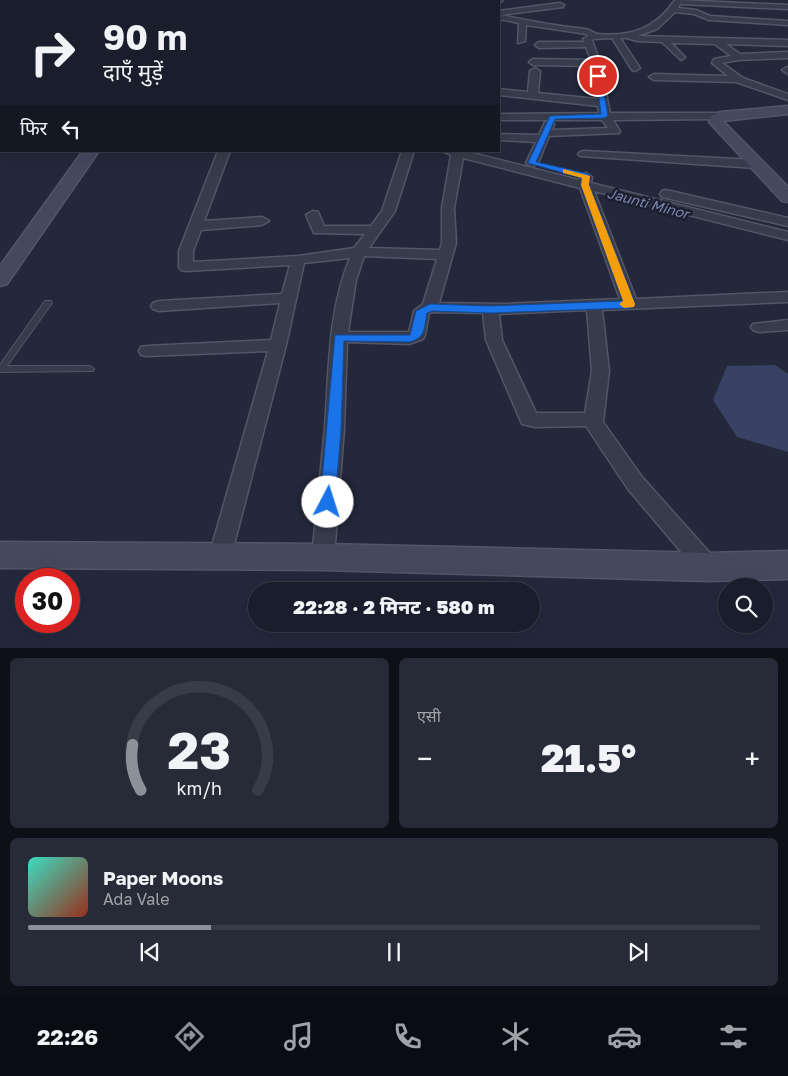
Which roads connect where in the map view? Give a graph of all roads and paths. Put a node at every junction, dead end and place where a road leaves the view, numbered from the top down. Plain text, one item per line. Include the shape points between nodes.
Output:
1 (679, 1) edge
2 (500, 3) edge
3 (560, 5) dead end
4 (788, 7) edge
5 (673, 10) junction
6 (511, 12) junction
7 (500, 13) edge
8 (500, 17) edge
9 (788, 23) edge
10 (523, 24) junction
11 (500, 27) edge
12 (628, 35) junction
13 (615, 36) junction
14 (592, 40) junction
15 (664, 40) junction
16 (521, 41) dead end
17 (718, 41) junction
18 (788, 43) edge
19 (539, 45) dead end
20 (788, 55) edge
21 (681, 57) dead end
22 (738, 57) junction
23 (596, 63) junction
24 (635, 68) dead end
25 (654, 77) dead end
26 (738, 79) junction
27 (500, 92) edge
28 (785, 94) edge
29 (533, 95) junction
30 (602, 103) junction
31 (788, 110) edge
32 (604, 116) junction
33 (721, 116) junction
34 (500, 117) edge
35 (552, 117) junction
36 (544, 136) junction
37 (500, 137) edge
38 (90, 152) edge
39 (224, 152) edge
40 (408, 152) edge
41 (455, 152) edge
42 (485, 152) edge
43 (584, 154) dead end
44 (532, 163) junction
45 (755, 164) junction
46 (586, 180) junction
47 (788, 197) edge
48 (313, 215) dead end
49 (262, 221) dead end
50 (788, 222) edge
51 (196, 226) junction
52 (376, 230) junction
53 (788, 236) edge
54 (359, 252) junction
55 (446, 255) junction
56 (298, 260) junction
57 (0, 280) edge
58 (788, 297) edge
59 (289, 298) junction
60 (48, 303) dead end
61 (630, 304) junction
62 (159, 306) dead end
63 (594, 306) junction
64 (430, 308) junction
65 (490, 309) junction
66 (788, 325) edge
67 (759, 327) dead end
68 (339, 337) junction
69 (278, 345) junction
70 (147, 352) dead end
71 (1, 369) edge
72 (90, 369) dead end
73 (593, 419) junction
74 (0, 556) edge
75 (220, 556) junction
76 (323, 557) junction
77 (788, 565) edge
78 (708, 567) junction

1 - 4 street
1 - 5 street
2 - 6 street
3 - 6 street
5 - 9 street via 696,12 709,18
5 - 12 street via 651,30
6 - 7 street
8 - 10 street
10 - 11 street
10 - 14 street via 588,32
10 - 16 street
12 - 13 street
12 - 15 street via 637,39
13 - 14 street
13 - 24 street
14 - 19 street
14 - 23 street
15 - 17 street
15 - 21 street
17 - 18 street
17 - 22 street
20 - 22 street
22 - 26 street via 716,62
23 - 29 street via 534,67
23 - 30 street
25 - 26 street
26 - 28 street
27 - 29 street
29 - 30 street
30 - 32 street
31 - 33 street
32 - 33 street
32 - 35 street
32 - 36 street via 615,132
33 - 45 street via 716,122
34 - 35 street
35 - 36 street
36 - 37 street
36 - 44 street
38 - 57 street
39 - 51 street
40 - 52 street via 388,211
41 - 46 street
41 - 55 street
42 - 44 street
43 - 45 street
44 - 46 street
45 - 47 street
46 - 50 street
46 - 53 street
46 - 61 street
48 - 52 street via 319,230
49 - 51 street
51 - 56 street via 186,251 186,267
52 - 54 street
54 - 55 street
54 - 56 street
54 - 68 street via 348,280
55 - 64 street
56 - 59 street
58 - 61 street
59 - 62 street
59 - 69 street
60 - 71 lane
61 - 63 street
63 - 65 street
63 - 73 street via 600,382
64 - 65 street
64 - 68 street via 422,311 417,335 409,339
65 - 73 street via 494,340 529,419
66 - 67 street
68 - 76 street
69 - 70 street
69 - 75 street
71 - 72 lane
73 - 78 street via 635,483
74 - 75 street
75 - 76 street
76 - 78 street
77 - 78 street

